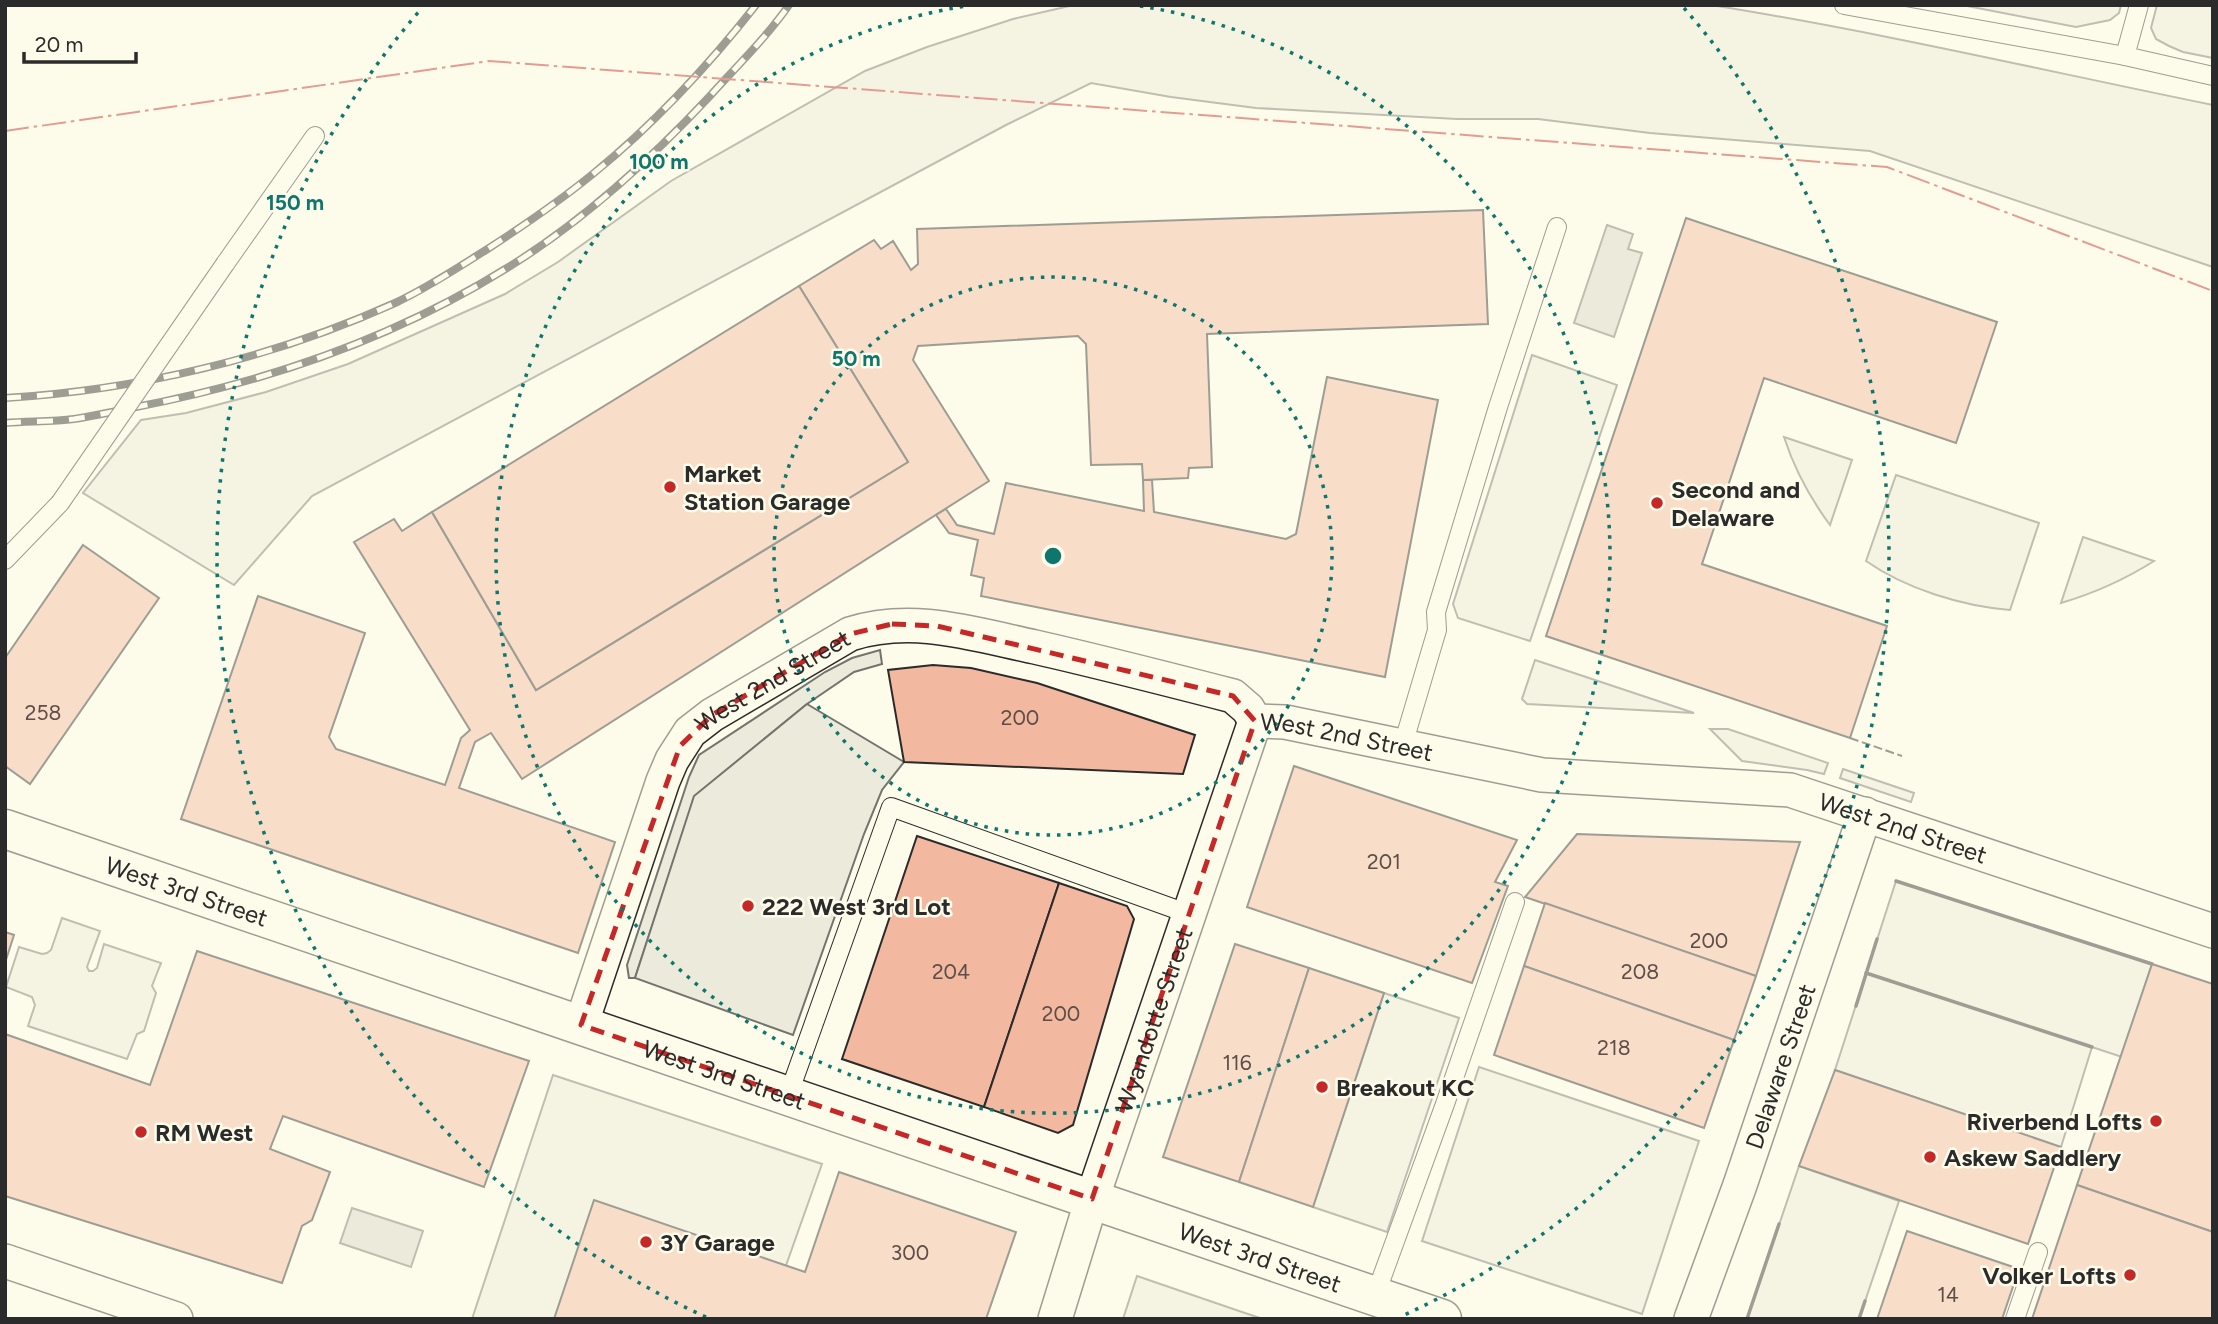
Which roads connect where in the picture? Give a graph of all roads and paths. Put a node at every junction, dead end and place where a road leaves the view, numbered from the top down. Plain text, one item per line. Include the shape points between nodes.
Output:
1 (1844, 5) edge
2 (2139, 5) edge
3 (2125, 57) junction
4 (2213, 76) edge
5 (314, 136) dead end
6 (1557, 228) dead end
7 (5, 560) edge
8 (1255, 721) junction
9 (1402, 748) junction
10 (1865, 814) junction
11 (5, 830) edge
12 (1515, 902) dead end
13 (1189, 914) junction
14 (2213, 930) edge
15 (581, 1025) junction
16 (788, 1096) junction
17 (1092, 1199) junction
18 (2038, 1252) dead end
19 (5, 1261) edge
20 (1375, 1296) junction
21 (176, 1319) edge
22 (1055, 1319) edge
23 (1442, 1319) edge
24 (1691, 1319) edge
25 (2015, 1319) edge

1 - 3 lane
2 - 3 lane
3 - 4 lane
5 - 7 lane, bridge via 60,503
6 - 9 lane via 1436,612 1437,630
8 - 9 street, West 2nd Street via 1285,722
8 - 13 street, Wyandotte Street
8 - 15 street, West 2nd Street via 1233,696 937,626 892,624 850,634 712,715 680,746 663,781
9 - 10 street, West 2nd Street via 1542,775 1790,790
10 - 14 street, West 2nd Street
10 - 24 street, Delaware Street
11 - 15 street, West 3rd Street
12 - 20 lane
13 - 16 lane via 891,807
13 - 17 street, Wyandotte Street
15 - 16 street, West 3rd Street
16 - 17 street, West 3rd Street
17 - 20 street, West 3rd Street
17 - 22 street, Wyandotte Street
18 - 25 lane
19 - 21 street
20 - 23 street, West 3rd Street

